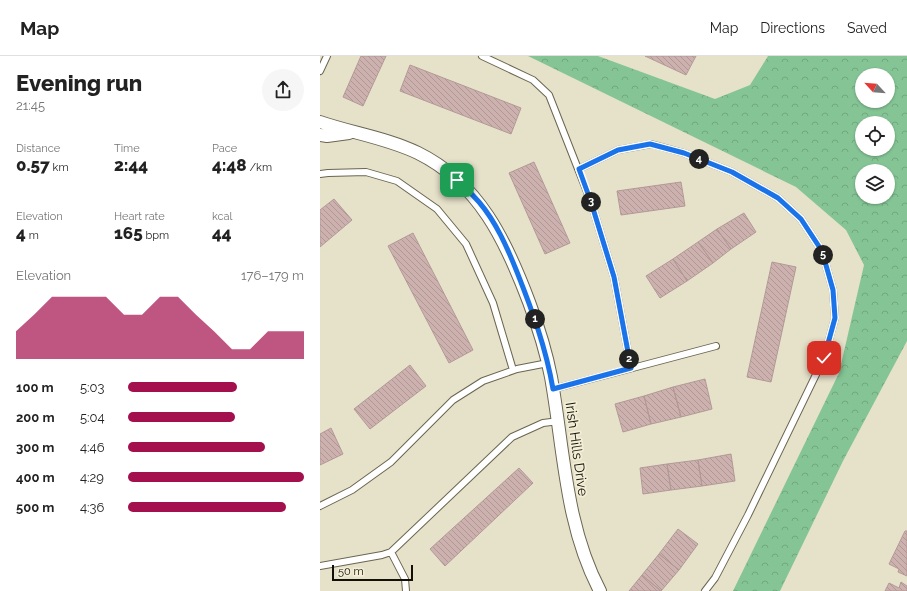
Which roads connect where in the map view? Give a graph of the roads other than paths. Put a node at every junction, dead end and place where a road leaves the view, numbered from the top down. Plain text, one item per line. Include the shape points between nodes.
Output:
1 (327, 56) edge
2 (482, 56) edge
3 (320, 71) edge
4 (320, 122) edge
5 (356, 132) junction
6 (320, 135) edge
7 (579, 169) junction
8 (320, 174) edge
9 (716, 346) dead end
10 (548, 363) junction
11 (631, 368) junction
12 (514, 370) junction
13 (553, 389) junction
14 (559, 421) junction
15 (320, 506) edge
16 (391, 552) junction
17 (320, 566) edge
18 (406, 591) edge
19 (600, 591) edge
20 (705, 591) edge

1 - 3 lane
2 - 7 lane via 533,80 549,95
4 - 5 street, Irish Hills Drive
5 - 6 street, Irish Hills Drive
5 - 10 street, Irish Hills Drive via 418,153 457,180 480,202 498,230 526,293
7 - 11 lane via 614,277
7 - 20 lane via 618,150 650,144 684,153 732,172 778,198 801,219 822,251 833,290 835,318 824,358 748,515
8 - 12 lane via 366,172 397,182 437,209 466,244 493,303
9 - 11 lane
10 - 12 lane
10 - 13 street, Irish Hills Drive
11 - 13 lane
12 - 15 lane via 483,381 453,400 391,462 352,490
13 - 14 street, Irish Hills Drive
14 - 16 lane via 543,424 512,437
14 - 19 street, Irish Hills Drive via 571,509 587,565
16 - 17 lane
16 - 18 lane via 405,579

